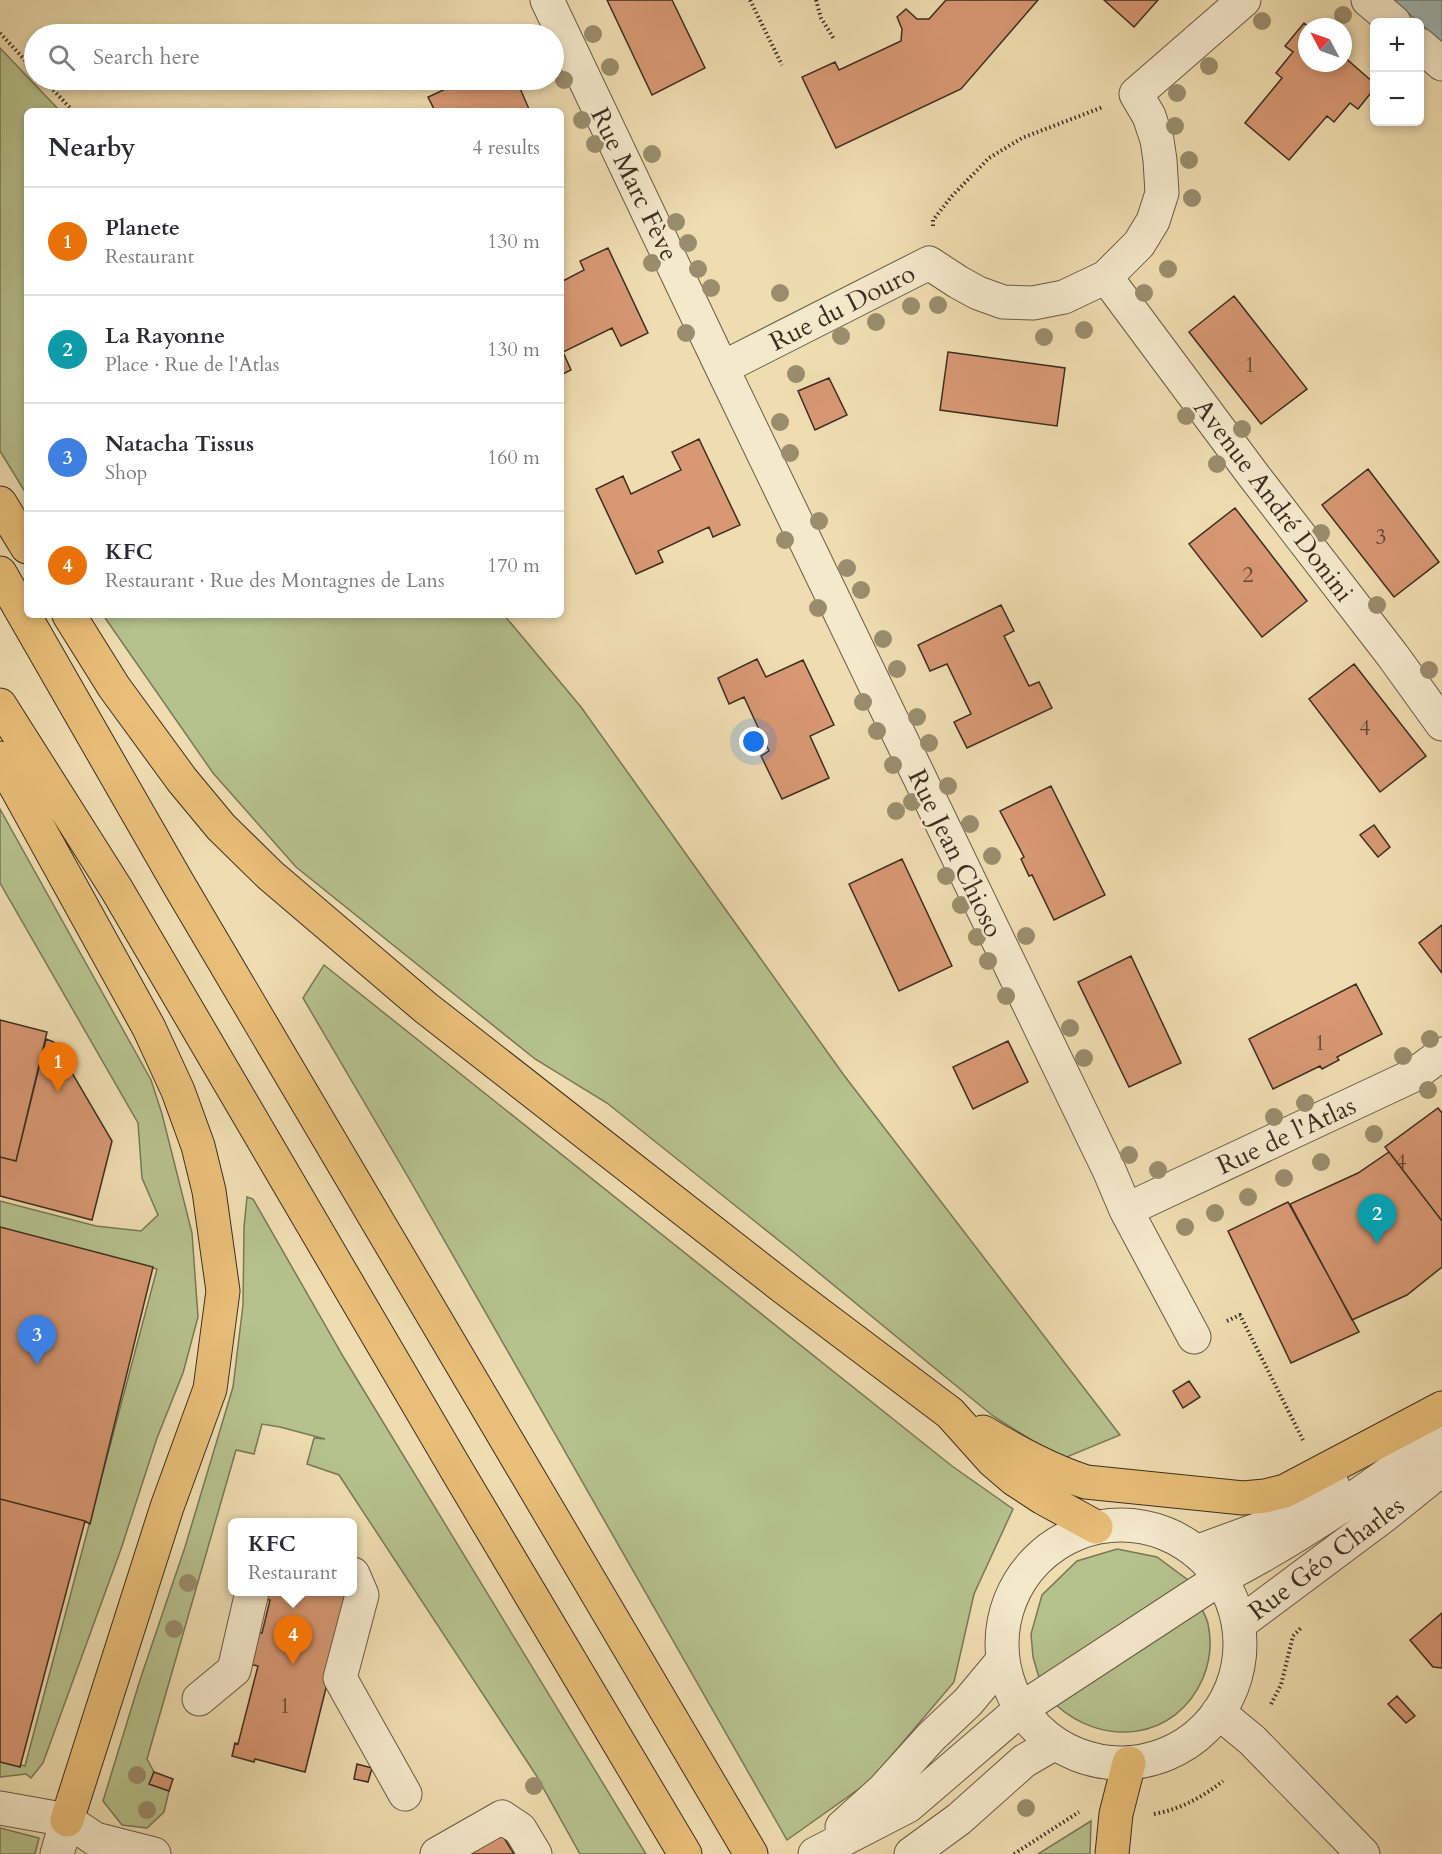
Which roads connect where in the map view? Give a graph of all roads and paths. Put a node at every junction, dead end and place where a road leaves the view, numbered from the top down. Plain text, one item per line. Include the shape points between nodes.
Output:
1 (547, 0) edge
2 (759, 0) edge
3 (816, 0) edge
4 (1244, 0) edge
5 (1368, 0) edge
6 (751, 2) edge
7 (1389, 18) edge
8 (558, 24) edge
9 (0, 33) edge
10 (564, 36) edge
11 (834, 39) dead end
12 (1424, 49) edge
13 (24, 59) edge
14 (1442, 64) edge
15 (782, 65) dead end
16 (53, 90) edge
17 (1136, 94) junction
18 (70, 108) edge
19 (929, 262) junction
20 (1106, 277) junction
21 (722, 368) junction
22 (0, 503) edge
23 (24, 542) edge
24 (0, 573) edge
25 (24, 615) edge
26 (26, 618) edge
27 (71, 618) edge
28 (0, 705) edge
29 (1442, 724) edge
30 (0, 758) edge
31 (1442, 1054) edge
32 (1126, 1210) junction
33 (1194, 1337) joint
34 (1442, 1408) edge
35 (950, 1413) junction
36 (1442, 1433) edge
37 (1335, 1465) junction
38 (1442, 1469) edge
39 (1096, 1527) junction
40 (1197, 1552) junction
41 (1221, 1578) junction
42 (357, 1583) edge
43 (251, 1596) edge
44 (1239, 1624) junction
45 (1003, 1660) junction
46 (199, 1700) dead end
47 (1021, 1708) junction
48 (1218, 1712) junction
49 (1055, 1743) junction
50 (1129, 1763) junction
51 (1223, 1781) dead end
52 (405, 1794) dead end
53 (0, 1808) edge
54 (1083, 1810) dead end
55 (1148, 1815) dead end
56 (67, 1820) junction
57 (57, 1854) edge
58 (154, 1854) edge
59 (437, 1854) edge
60 (535, 1854) edge
61 (685, 1854) edge
62 (751, 1854) edge
63 (814, 1854) edge
64 (911, 1854) edge
65 (1014, 1854) edge
66 (1112, 1854) edge
67 (1363, 1854) edge

1 - 8 street, Rue Marc Fève
2 - 6 path
3 - 11 path via 821,18
4 - 17 street
5 - 7 street
6 - 15 path
9 - 13 path
10 - 21 street, Rue Marc Fève
12 - 14 street
16 - 18 path
17 - 19 path via 1022,138 989,158 933,220
17 - 20 street, Rue du Douro via 1157,140 1162,193 1153,221 1139,244
19 - 20 street, Rue du Douro via 978,293 1003,302 1033,303 1064,297
19 - 21 street, Rue du Douro
20 - 29 street, Avenue André Donini
21 - 32 street, Rue Jean Chioso
22 - 23 highway
24 - 25 highway
26 - 62 highway
27 - 35 highway via 114,687 182,780 221,827 270,875 426,1008
28 - 61 highway via 117,890
30 - 56 highway via 148,1028 178,1091 198,1146 223,1292 210,1389 167,1507
31 - 32 street, Rue de l'Atlas via 1412,1076
32 - 33 street, Rue Jean Chioso
33 - 37 path via 1240,1315 1303,1439
34 - 37 highway
34 - 40 street, Rue Géo Charles via 1327,1490 1258,1529
35 - 37 highway via 1034,1462 1086,1482 1243,1498 1285,1491
35 - 39 highway via 1014,1479
36 - 41 street via 1336,1509
38 - 44 street, Rue Géo Charles
39 - 40 street via 1146,1527 1170,1535
39 - 45 street via 1068,1537 1043,1554 1023,1576 1010,1602 1003,1631
40 - 41 street
41 - 44 street
41 - 47 street
42 - 52 street via 362,1594 340,1678
43 - 46 street via 234,1670
44 - 48 street via 1240,1655 1232,1685
45 - 47 street via 1009,1686
45 - 63 street via 883,1790
47 - 49 street via 1036,1728
47 - 63 street via 908,1806
48 - 50 street via 1180,1748
48 - 67 street via 1252,1740
49 - 50 street via 1103,1762
49 - 64 street via 1024,1761
50 - 66 highway via 1116,1814
51 - 55 path via 1188,1805
53 - 56 street
54 - 65 path
56 - 57 street
56 - 58 street via 94,1839
59 - 60 street via 502,1817 520,1829

